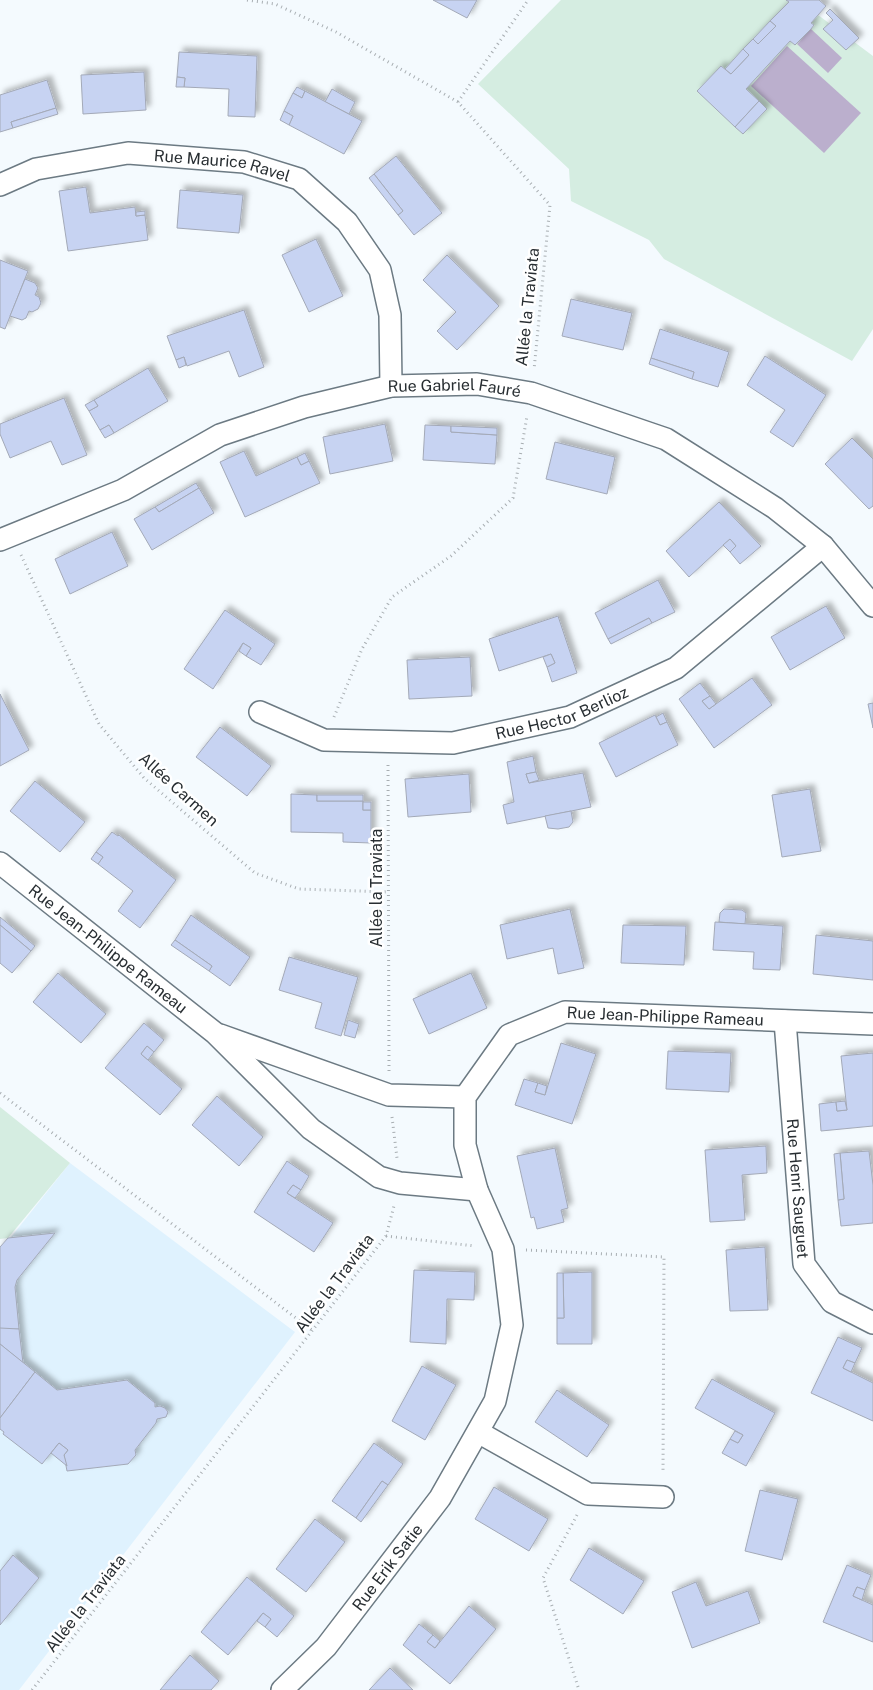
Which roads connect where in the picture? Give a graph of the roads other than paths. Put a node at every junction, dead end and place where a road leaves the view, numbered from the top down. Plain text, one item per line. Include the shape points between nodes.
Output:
1 (0, 185) edge
2 (391, 386) junction
3 (6, 538) edge
4 (823, 546) junction
5 (873, 606) edge
6 (260, 712) dead end
7 (0, 863) edge
8 (785, 1020) junction
9 (873, 1024) edge
10 (215, 1033) junction
11 (465, 1096) junction
12 (477, 1190) junction
13 (873, 1322) edge
14 (478, 1432) junction
15 (663, 1497) road end
16 (282, 1690) edge

1 - 2 street, Rue Maurice Ravel via 36,169 128,153 244,162 299,179 347,222 380,270 390,315
2 - 3 street, Rue Gabriel Fauré via 304,407 220,435 123,490
2 - 4 street, Rue Gabriel Fauré via 477,384 531,393 666,439 775,508
4 - 5 street, Rue Gabriel Fauré
4 - 6 street, Rue Hector Berlioz via 676,668 570,717 453,743 388,742 324,740
7 - 10 street, Rue Jean-Philippe Rameau
8 - 9 street, Rue Jean-Philippe Rameau
8 - 11 street, Rue Jean-Philippe Rameau via 566,1012 509,1035
8 - 13 street, Rue Henri Sauguet via 804,1264 832,1302
10 - 11 street, Rue Jean-Philippe Rameau via 389,1095
10 - 12 street, Rue Jean-Philippe Rameau via 311,1130 379,1177 400,1183
11 - 12 street via 465,1145
12 - 14 street, Rue Erik Satie via 503,1249 512,1325 495,1401
14 - 15 street via 588,1494
14 - 16 street, Rue Erik Satie via 434,1506 326,1647

